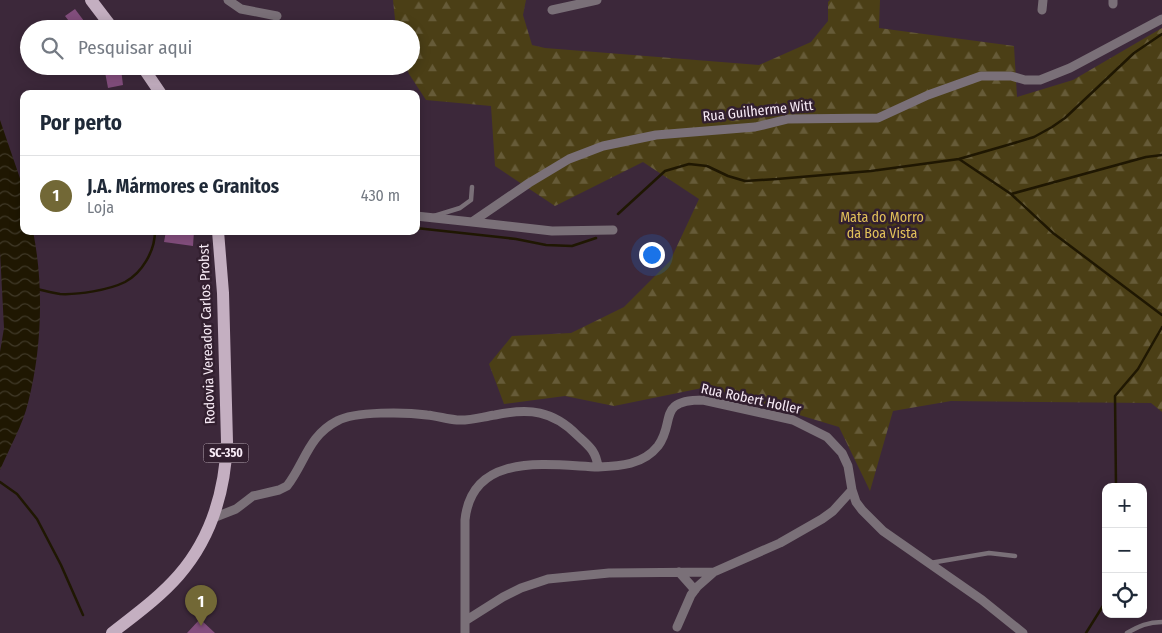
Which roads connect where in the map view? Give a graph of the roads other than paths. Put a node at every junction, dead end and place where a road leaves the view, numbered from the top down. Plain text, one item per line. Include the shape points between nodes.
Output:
1 (91, 0) edge
2 (228, 0) edge
3 (597, 0) edge
4 (1042, 0) edge
5 (552, 10) dead end
6 (1042, 10) dead end
7 (277, 16) dead end
8 (1162, 19) edge
9 (106, 20) edge
10 (148, 75) edge
11 (158, 90) edge
12 (472, 187) dead end
13 (420, 216) edge
14 (429, 217) junction
15 (472, 222) junction
16 (613, 230) dead end
17 (218, 235) edge
18 (598, 467) junction
19 (852, 490) junction
20 (213, 518) junction
21 (1015, 556) dead end
22 (929, 563) junction
23 (679, 572) junction
24 (714, 572) junction
25 (695, 590) junction
26 (465, 621) junction
27 (1162, 622) edge
28 (677, 627) dead end
29 (112, 633) edge
30 (465, 633) edge
31 (1024, 633) edge
32 (1127, 633) edge

1 - 9 main road
2 - 7 street via 241,9
3 - 5 street
4 - 6 street
8 - 15 street, Rua Guilherme Witt via 1070,68 1040,80 981,76 878,118 788,119 754,127 656,135 603,146 569,159
10 - 11 main road
12 - 14 lane via 471,200 460,208
13 - 14 street
14 - 15 street
15 - 16 street via 552,231
17 - 20 main road, Rodovia Vereador Carlos Probst / SC-350 via 227,442 223,480
18 - 19 street, Rua Robert Holler via 622,466 652,452 662,438 672,410 690,400 704,400 793,420 818,431 842,454 848,466
18 - 20 street via 594,452 566,424 538,412 525,410 460,420 426,415 360,415 338,420 314,439 287,486 253,496
18 - 26 street, Rua Robert Holler via 509,467 490,476 474,490 466,505
19 - 22 street, Rua Robert Holler via 862,510 883,530
19 - 24 street via 822,519 780,543
20 - 29 main road, Rodovia Vereador Carlos Probst / SC-350 via 201,544 178,576
21 - 22 lane via 989,553
22 - 31 street, Rua Robert Holler
23 - 24 street
23 - 25 street
23 - 26 street via 609,573 548,580 503,596
24 - 25 street
25 - 28 street
26 - 30 street, Rua Robert Holler
27 - 32 lane via 1139,626

